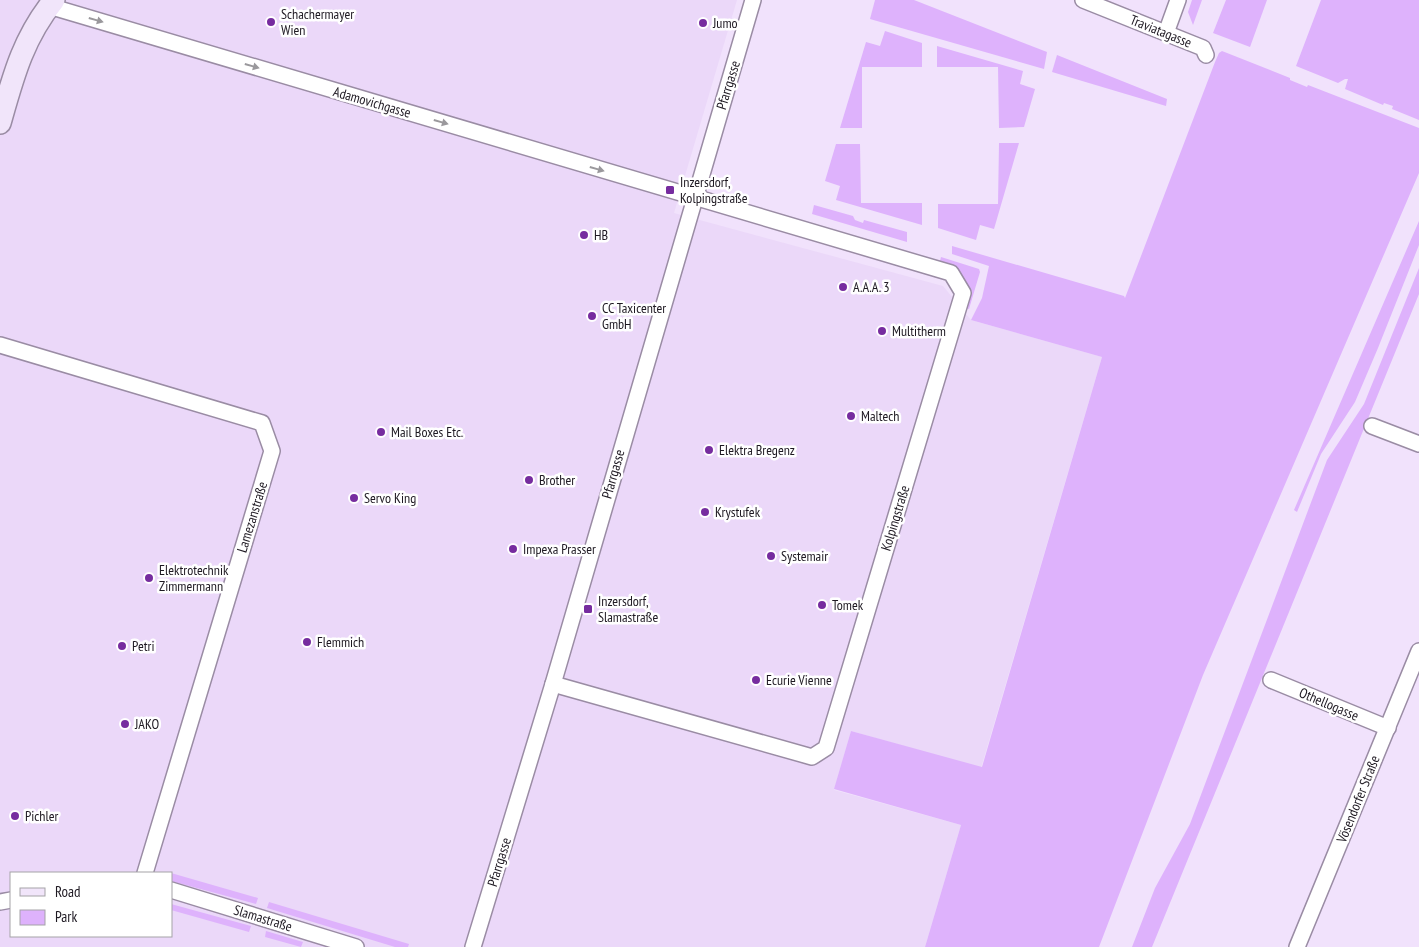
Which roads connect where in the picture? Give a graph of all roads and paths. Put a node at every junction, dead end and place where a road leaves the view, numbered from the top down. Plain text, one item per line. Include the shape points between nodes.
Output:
1 (753, 0) edge
2 (1084, 0) edge
3 (1178, 0) edge
4 (52, 3) edge
5 (1166, 33) junction
6 (1206, 55) dead end
7 (0, 123) edge
8 (694, 198) junction
9 (0, 345) edge
10 (1372, 426) dead end
11 (1419, 444) edge
12 (1419, 652) edge
13 (1271, 680) dead end
14 (553, 684) junction
15 (1388, 728) junction
16 (145, 872) edge
17 (172, 890) edge
18 (356, 947) edge
19 (473, 947) edge
20 (1297, 947) edge

1 - 8 street, Pfarrgasse
2 - 5 street, Traviatagasse
3 - 5 street
4 - 7 main road via 21,54
4 -> 8 street, Adamovichgasse
5 - 6 street, Traviatagasse via 1203,48
8 - 14 street, Pfarrgasse
8 - 14 street, Kolpingstraße via 952,273 963,293 826,748 812,757
9 - 16 street, Lamezanstraße via 262,423 272,451
10 - 11 street
12 - 15 street, Vösendorfer Straße
13 - 15 street, Othellogasse
14 - 19 street, Pfarrgasse
15 - 20 street, Vösendorfer Straße
17 - 18 street, Slamastraße

